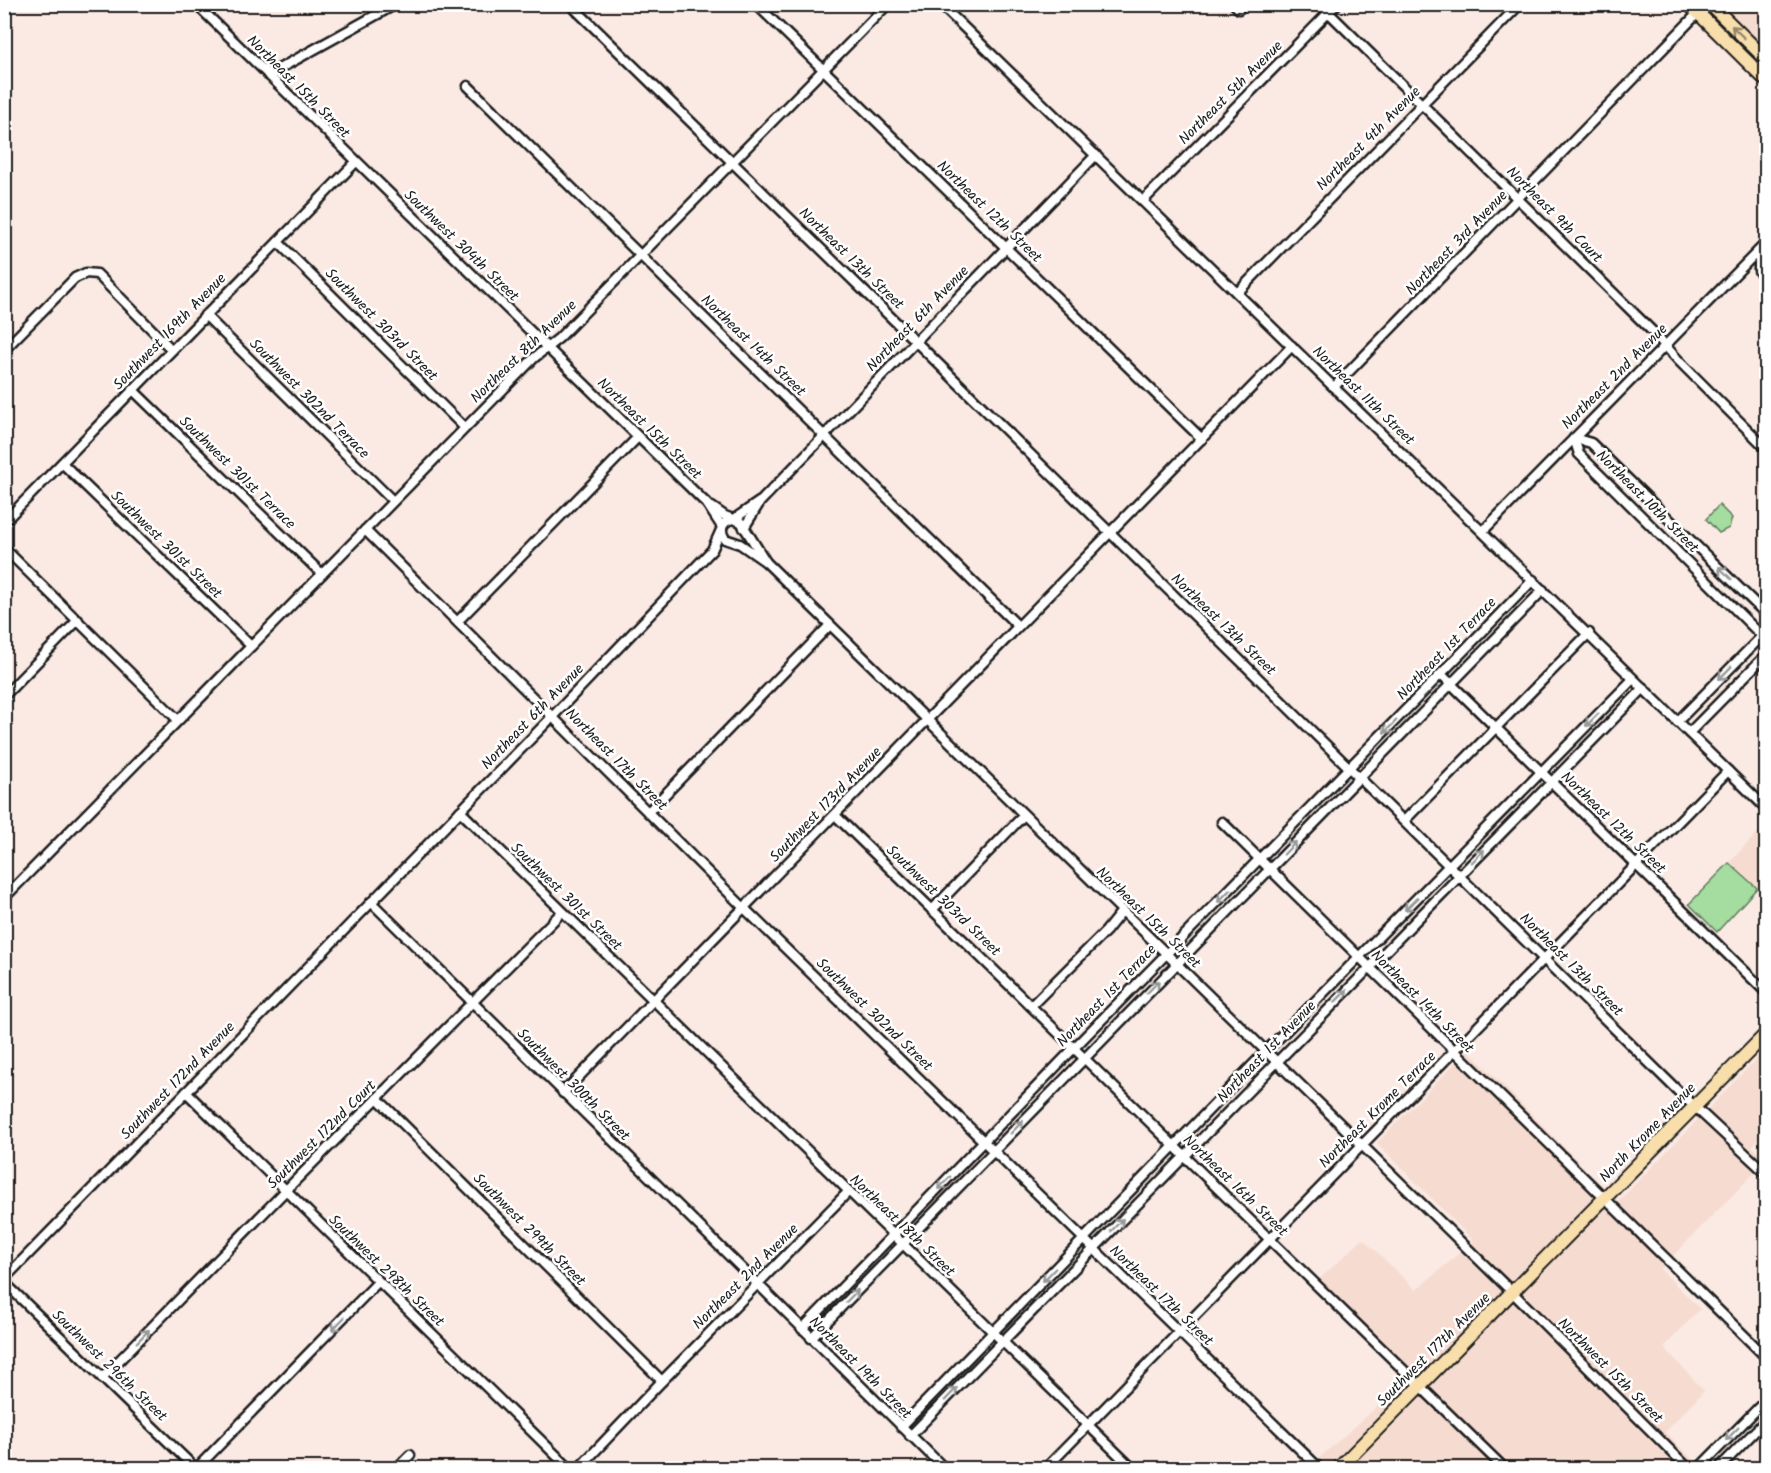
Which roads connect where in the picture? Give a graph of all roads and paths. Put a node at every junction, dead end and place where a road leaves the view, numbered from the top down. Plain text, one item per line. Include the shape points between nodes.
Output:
1 (196, 4) edge
2 (396, 4) edge
3 (570, 4) edge
4 (756, 4) edge
5 (888, 4) edge
6 (940, 4) edge
7 (1320, 4) edge
8 (1337, 4) edge
9 (1520, 4) edge
10 (1710, 4) edge
11 (1693, 9) edge
12 (1329, 14) junction
13 (1767, 60) edge
14 (823, 70) junction
15 (268, 75) junction
16 (1767, 80) edge
17 (468, 86) dead end
18 (1421, 105) junction
19 (1096, 155) junction
20 (356, 162) junction
21 (732, 163) junction
22 (1518, 199) junction
23 (1143, 201) junction
24 (278, 242) junction
25 (1767, 243) edge
26 (1005, 248) junction
27 (1763, 253) edge
28 (641, 255) junction
29 (1767, 278) edge
30 (1237, 293) junction
31 (205, 315) junction
32 (915, 342) junction
33 (1665, 345) junction
34 (1292, 346) junction
35 (547, 348) junction
36 (4, 350) edge
37 (172, 350) junction
38 (1334, 387) junction
39 (133, 390) junction
40 (465, 428) junction
41 (824, 435) junction
42 (638, 437) junction
43 (1574, 438) junction
44 (1202, 439) junction
45 (1767, 448) edge
46 (62, 464) junction
47 (393, 501) junction
48 (760, 502) junction
49 (707, 504) junction
50 (733, 519) junction
51 (4, 522) edge
52 (722, 528) junction
53 (744, 528) junction
54 (365, 530) junction
55 (1483, 531) junction
56 (1110, 533) junction
57 (1690, 539) junction
58 (733, 541) junction
59 (4, 549) edge
60 (712, 550) junction
61 (1678, 551) junction
62 (766, 562) junction
63 (322, 574) junction
64 (1533, 580) junction
65 (1543, 590) junction
66 (1767, 614) edge
67 (78, 620) junction
68 (458, 621) junction
69 (830, 625) junction
70 (1018, 626) junction
71 (1588, 633) junction
72 (1765, 636) edge
73 (251, 646) junction
74 (1767, 655) edge
75 (1441, 674) junction
76 (1633, 679) junction
77 (1451, 684) junction
78 (1644, 688) junction
79 (4, 696) edge
80 (554, 716) junction
81 (178, 720) junction
82 (927, 720) junction
83 (1677, 722) junction
84 (1496, 728) junction
85 (1689, 733) junction
86 (1350, 768) junction
87 (1540, 771) junction
88 (1728, 771) junction
89 (1360, 777) junction
90 (1551, 782) junction
91 (1767, 808) edge
92 (460, 811) junction
93 (648, 812) junction
94 (835, 815) junction
95 (1024, 815) junction
96 (1404, 821) junction
97 (1222, 822) dead end
98 (1259, 860) junction
99 (1450, 865) junction
100 (1637, 865) junction
101 (1269, 870) junction
102 (1460, 875) junction
103 (4, 898) edge
104 (371, 902) junction
105 (744, 908) junction
106 (932, 910) junction
107 (1122, 911) junction
108 (562, 912) junction
109 (1166, 954) junction
110 (1359, 958) junction
111 (1545, 959) junction
112 (1176, 964) junction
113 (1369, 968) junction
114 (1767, 992) edge
115 (654, 1001) junction
116 (472, 1002) junction
117 (1031, 1006) junction
118 (1767, 1034) edge
119 (1074, 1048) junction
120 (1266, 1052) junction
121 (1454, 1052) junction
122 (1084, 1058) junction
123 (1276, 1062) junction
124 (186, 1092) junction
125 (563, 1093) junction
126 (377, 1098) junction
127 (1696, 1106) junction
128 (985, 1141) junction
129 (1174, 1146) junction
130 (1361, 1146) junction
131 (994, 1151) junction
132 (1184, 1156) junction
133 (1767, 1173) edge
134 (285, 1191) junction
135 (848, 1192) junction
136 (1605, 1199) junction
137 (893, 1236) junction
138 (1084, 1239) junction
139 (1270, 1240) junction
140 (902, 1245) junction
141 (1094, 1249) junction
142 (1551, 1254) joint
143 (4, 1280) edge
144 (378, 1282) junction
145 (758, 1285) junction
146 (1512, 1292) junction
147 (802, 1329) junction
148 (1179, 1332) junction
149 (993, 1333) junction
150 (811, 1338) junction
151 (1002, 1342) junction
152 (1767, 1357) edge
153 (102, 1378) junction
154 (662, 1381) junction
155 (1420, 1386) junction
156 (1767, 1400) edge
157 (1767, 1420) edge
158 (1087, 1426) junction
159 (901, 1427) junction
160 (910, 1436) junction
161 (410, 1455) dead end
162 (196, 1468) edge
163 (397, 1468) edge
164 (569, 1468) edge
165 (579, 1468) edge
166 (944, 1468) edge
167 (1046, 1468) edge
168 (1132, 1468) edge
169 (1319, 1468) edge
170 (1339, 1468) edge
171 (1503, 1468) edge
172 (1688, 1468) edge
173 (1699, 1468) edge
174 (1719, 1468) edge

1 - 15 street, Northeast 15th Street
2 - 15 street
3 - 21 street, Northeast 13th Street
4 - 14 street, Northeast 12th Street
5 - 14 street, Northeast 8th Avenue
6 - 19 street, Northeast 11th Street
7 - 12 street, Northeast 9th Court
8 - 12 street, Northeast 5th Avenue
9 - 18 street, Northeast 4th Avenue
13 -> 10 highway
11 - 16 highway
11 - 22 street, Northeast 3rd Avenue
12 - 18 street, Northeast 9th Court
12 - 23 street, Northeast 5th Avenue
14 - 21 street, Northeast 8th Avenue
14 - 26 street, Northeast 12th Street
15 - 20 street, Northeast 15th Street
17 - 28 street, Northeast 14th Street
18 - 22 street, Northeast 9th Court
18 - 30 street, Northeast 4th Avenue
19 - 23 street, Northeast 11th Street
19 - 26 street, Northeast 6th Avenue
20 - 24 street, Southwest 169th Avenue
20 - 35 street, Southwest 304th Street
21 - 28 street, Northeast 8th Avenue
21 - 32 street, Northeast 13th Street
22 - 33 street, Northeast 9th Court
22 - 38 street, Northeast 3rd Avenue
23 - 30 street, Northeast 11th Street
24 - 31 street, Southwest 169th Avenue
24 - 40 street, Southwest 303rd Street
25 - 27 street, Northeast 2nd Avenue
26 - 32 street, Northeast 6th Avenue
26 - 44 street, Northeast 12th Street
27 - 29 street via 1759,272
27 - 33 street, Northeast 2nd Avenue
28 - 35 street, Northeast 8th Avenue
28 - 41 street, Northeast 14th Street
30 - 34 street, Northeast 11th Street
31 - 37 street, Southwest 169th Avenue
31 - 47 street, Southwest 302nd Terrace
32 - 41 street, Northeast 6th Avenue
32 - 56 street, Northeast 13th Street
33 - 43 street, Northeast 2nd Avenue
33 - 45 street, Northeast 9th Court
34 - 38 street, Northeast 11th Street
34 - 44 street
35 - 40 street, Northeast 8th Avenue
35 - 42 street, Northeast 15th Street
36 - 37 street via 75,278 86,273 97,274
37 - 39 street, Southwest 169th Avenue
38 - 55 street, Northeast 11th Street
39 - 46 street, Southwest 169th Avenue
39 - 63 street, Southwest 301st Terrace
40 - 47 street, Northeast 8th Avenue
41 - 48 street, Northeast 6th Avenue
41 - 70 street, Northeast 14th Street
42 - 49 street, Northeast 15th Street
42 - 68 street
43 - 55 street, Northeast 2nd Avenue
43 - 57 street, Northeast 10th Street via 1591,443
43 - 61 street, Northeast 10th Street via 1579,454
44 - 56 street
46 - 51 street, Southwest 169th Avenue
46 - 73 street, Southwest 301st Street
47 - 54 street, Northeast 8th Avenue
48 - 50 street, Northeast 6th Avenue
48 - 53 street, Northeast 6th Avenue
49 - 50 street, Northeast 15th Street
49 - 52 street, Northeast 15th Street
50 - 52 street
50 - 53 street
52 - 58 street via 725,539
52 - 60 street, Northeast 6th Avenue
53 - 58 street via 741,538
53 - 62 street, Northeast 15th Street
54 - 63 street, Northeast 8th Avenue
54 - 68 street, Northeast 17th Street
55 - 64 street, Northeast 11th Street
56 - 70 street, Southwest 173rd Avenue
56 - 86 street, Northeast 13th Street
57 - 61 street
66 -> 57 street, Northeast 10th Street
58 - 60 street, Northeast 6th Avenue
58 - 62 street, Northeast 15th Street
59 - 67 street
60 - 80 street, Northeast 6th Avenue
61 - 72 street, Northeast 10th Street
62 - 69 street, Northeast 15th Street
63 - 73 street, Northeast 8th Avenue
64 - 65 street, Northeast 11th Street
64 - 75 street, Northeast 1st Terrace
65 - 71 street, Northeast 11th Street
65 - 77 street, Northeast 1st Terrace
67 - 79 street
67 - 81 street
68 - 80 street, Northeast 17th Street
69 - 82 street, Northeast 15th Street
69 - 93 street
70 - 82 street, Southwest 173rd Avenue
71 - 76 street, Northeast 11th Street
71 - 84 street
72 -> 83 street
73 - 81 street, Northeast 8th Avenue
74 - 85 street
75 - 77 street, Northeast 12th Street
75 -> 86 street, Northeast 1st Terrace
76 - 78 street, Northeast 11th Street
76 -> 87 street, Northeast 1st Avenue
77 - 84 street, Northeast 12th Street
77 - 89 street, Northeast 1st Terrace
78 - 83 street, Northeast 11th Street
78 - 90 street, Northeast 1st Avenue
80 - 92 street, Northeast 6th Avenue
80 - 93 street, Northeast 17th Street
81 - 103 street, Northeast 8th Avenue
82 - 94 street, Southwest 173rd Avenue
82 - 95 street, Northeast 15th Street
83 - 85 street, Northeast 11th Street
84 - 87 street, Northeast 12th Street
84 - 96 street
85 - 88 street, Northeast 11th Street
86 - 89 street, Northeast 13th Street
86 - 98 street, Northeast 1st Terrace
87 - 90 street, Northeast 12th Street
87 - 99 street, Northeast 1st Avenue
88 - 91 street, Northeast 11th Street
88 - 100 street, Northeast Krome Terrace
89 - 96 street, Northeast 13th Street
101 -> 89 street, Northeast 1st Terrace
90 - 100 street, Northeast 12th Street
102 -> 90 street, Northeast 1st Avenue
92 - 104 street, Northeast 6th Avenue
92 - 108 street, Southwest 301st Street
93 - 105 street, Northeast 17th Street
94 - 105 street, Southwest 173rd Avenue
94 - 106 street, Southwest 303rd Street
95 - 106 street
95 - 107 street, Northeast 15th Street
96 - 99 street, Northeast 13th Street
97 - 98 street, Northeast 14th Street
98 - 101 street, Northeast 14th Street
98 -> 109 street, Northeast 1st Terrace
99 - 102 street, Northeast 13th Street
99 -> 110 street, Northeast 1st Avenue
100 - 111 street, Northeast Krome Terrace
100 - 114 street, Northeast 12th Street
101 - 110 street, Northeast 14th Street
101 - 112 street, Northeast 1st Terrace
102 - 111 street, Northeast 13th Street
102 - 113 street, Northeast 1st Avenue
104 - 116 street, Southwest 300th Street
104 - 124 street, Southwest 172nd Avenue
105 - 115 street
105 - 128 street, Southwest 302nd Street
106 - 117 street, Southwest 303rd Street
107 - 109 street, Northeast 15th Street
107 - 117 street
108 - 115 street, Southwest 301st Street
108 - 116 street, Southwest 172nd Court
109 - 112 street, Northeast 15th Street
109 - 119 street, Northeast 1st Terrace
110 - 113 street, Northeast 14th Street
110 - 120 street, Northeast 1st Avenue
111 - 121 street, Northeast Krome Terrace
111 - 127 street, Northeast 13th Street
112 - 120 street, Northeast 15th Street
122 -> 112 street, Northeast 1st Terrace
113 - 121 street, Northeast 14th Street
123 -> 113 street, Northeast 1st Avenue
115 - 125 street
115 - 135 street, Northeast 18th Street
116 - 125 street, Southwest 300th Street
116 - 126 street, Southwest 172nd Court
117 - 119 street, Northeast 16th Street
118 - 127 highway, North Krome Avenue
119 - 122 street, Northeast 16th Street
119 - 128 street, Northeast 1st Terrace
120 - 123 street, Northeast 15th Street
120 - 129 street, Northeast 1st Avenue
121 - 130 street, Northeast Krome Terrace
121 - 136 street, Northeast 14th Street
122 - 129 street, Northeast 16th Street
131 -> 122 street, Northeast 1st Terrace
123 - 130 street, Northeast 15th Street
123 - 132 street, Northeast 1st Avenue
124 - 134 street, Southwest 298th Street
124 - 143 street, Southwest 172nd Avenue
125 - 145 street, Southwest 300th Street
126 - 134 street, Southwest 172nd Court
126 - 154 street, Southwest 299th Street
127 - 133 street, Northeast 13th Street
127 - 136 highway, North Krome Avenue
128 - 131 street, Northeast 17th Street
128 -> 137 street, Northeast 1st Terrace
129 - 132 street, Northeast 16th Street
129 - 138 street, Northeast 1st Avenue
130 - 139 street, Northeast Krome Terrace
130 - 146 street, Northeast 15th Street
131 - 138 street, Northeast 17th Street
131 - 140 street, Northeast 1st Terrace
132 - 139 street, Northeast 16th Street
141 -> 132 street, Northeast 1st Avenue
134 - 144 street, Southwest 298th Street
153 -> 134 street, Southwest 172nd Court
135 - 137 street, Northeast 18th Street
135 - 145 street, Northeast 2nd Avenue
136 - 142 highway, North Krome Avenue
136 - 152 street, Northeast 14th Street
137 - 140 street, Northeast 18th Street
137 - 147 street, Northeast 1st Terrace
138 - 141 street, Northeast 17th Street
138 -> 149 street, Northeast 1st Avenue
139 - 148 street, Northeast Krome Terrace
139 - 155 street, Northeast 16th Street
140 - 149 street, Northeast 18th Street
150 -> 140 street, Northeast 1st Terrace
141 - 148 street, Northeast 17th Street
141 - 151 street, Northeast 1st Avenue
142 - 146 highway, Southwest 177th Avenue
143 - 153 street, Southwest 296th Street
144 -> 162 street
144 - 164 street, Southwest 298th Street
145 - 147 street, Northeast 19th Street
145 - 154 street, Northeast 2nd Avenue
146 - 155 highway, Southwest 177th Avenue
146 - 172 street, Northwest 15th Street
147 - 150 street, Northeast 19th Street
148 - 158 street, Northeast Krome Terrace
148 - 169 street, Northeast 17th Street
149 - 151 street, Northeast 18th Street
149 - 159 street, Northeast 1st Avenue
150 - 159 street, Northeast 19th Street
151 - 158 street, Northeast 18th Street
160 -> 151 street, Northeast 1st Avenue
153 - 162 street, Southwest 296th Street
154 - 165 street, Northeast 2nd Avenue
155 - 170 highway, Southwest 177th Avenue
155 - 171 street, Northeast 16th Street
156 -> 173 street
157 - 174 street
158 - 167 street, Northeast Krome Terrace
158 - 168 street, Northeast 18th Street
159 - 160 street, Northeast 19th Street
160 - 166 street, Northeast 19th Street
161 - 163 street

